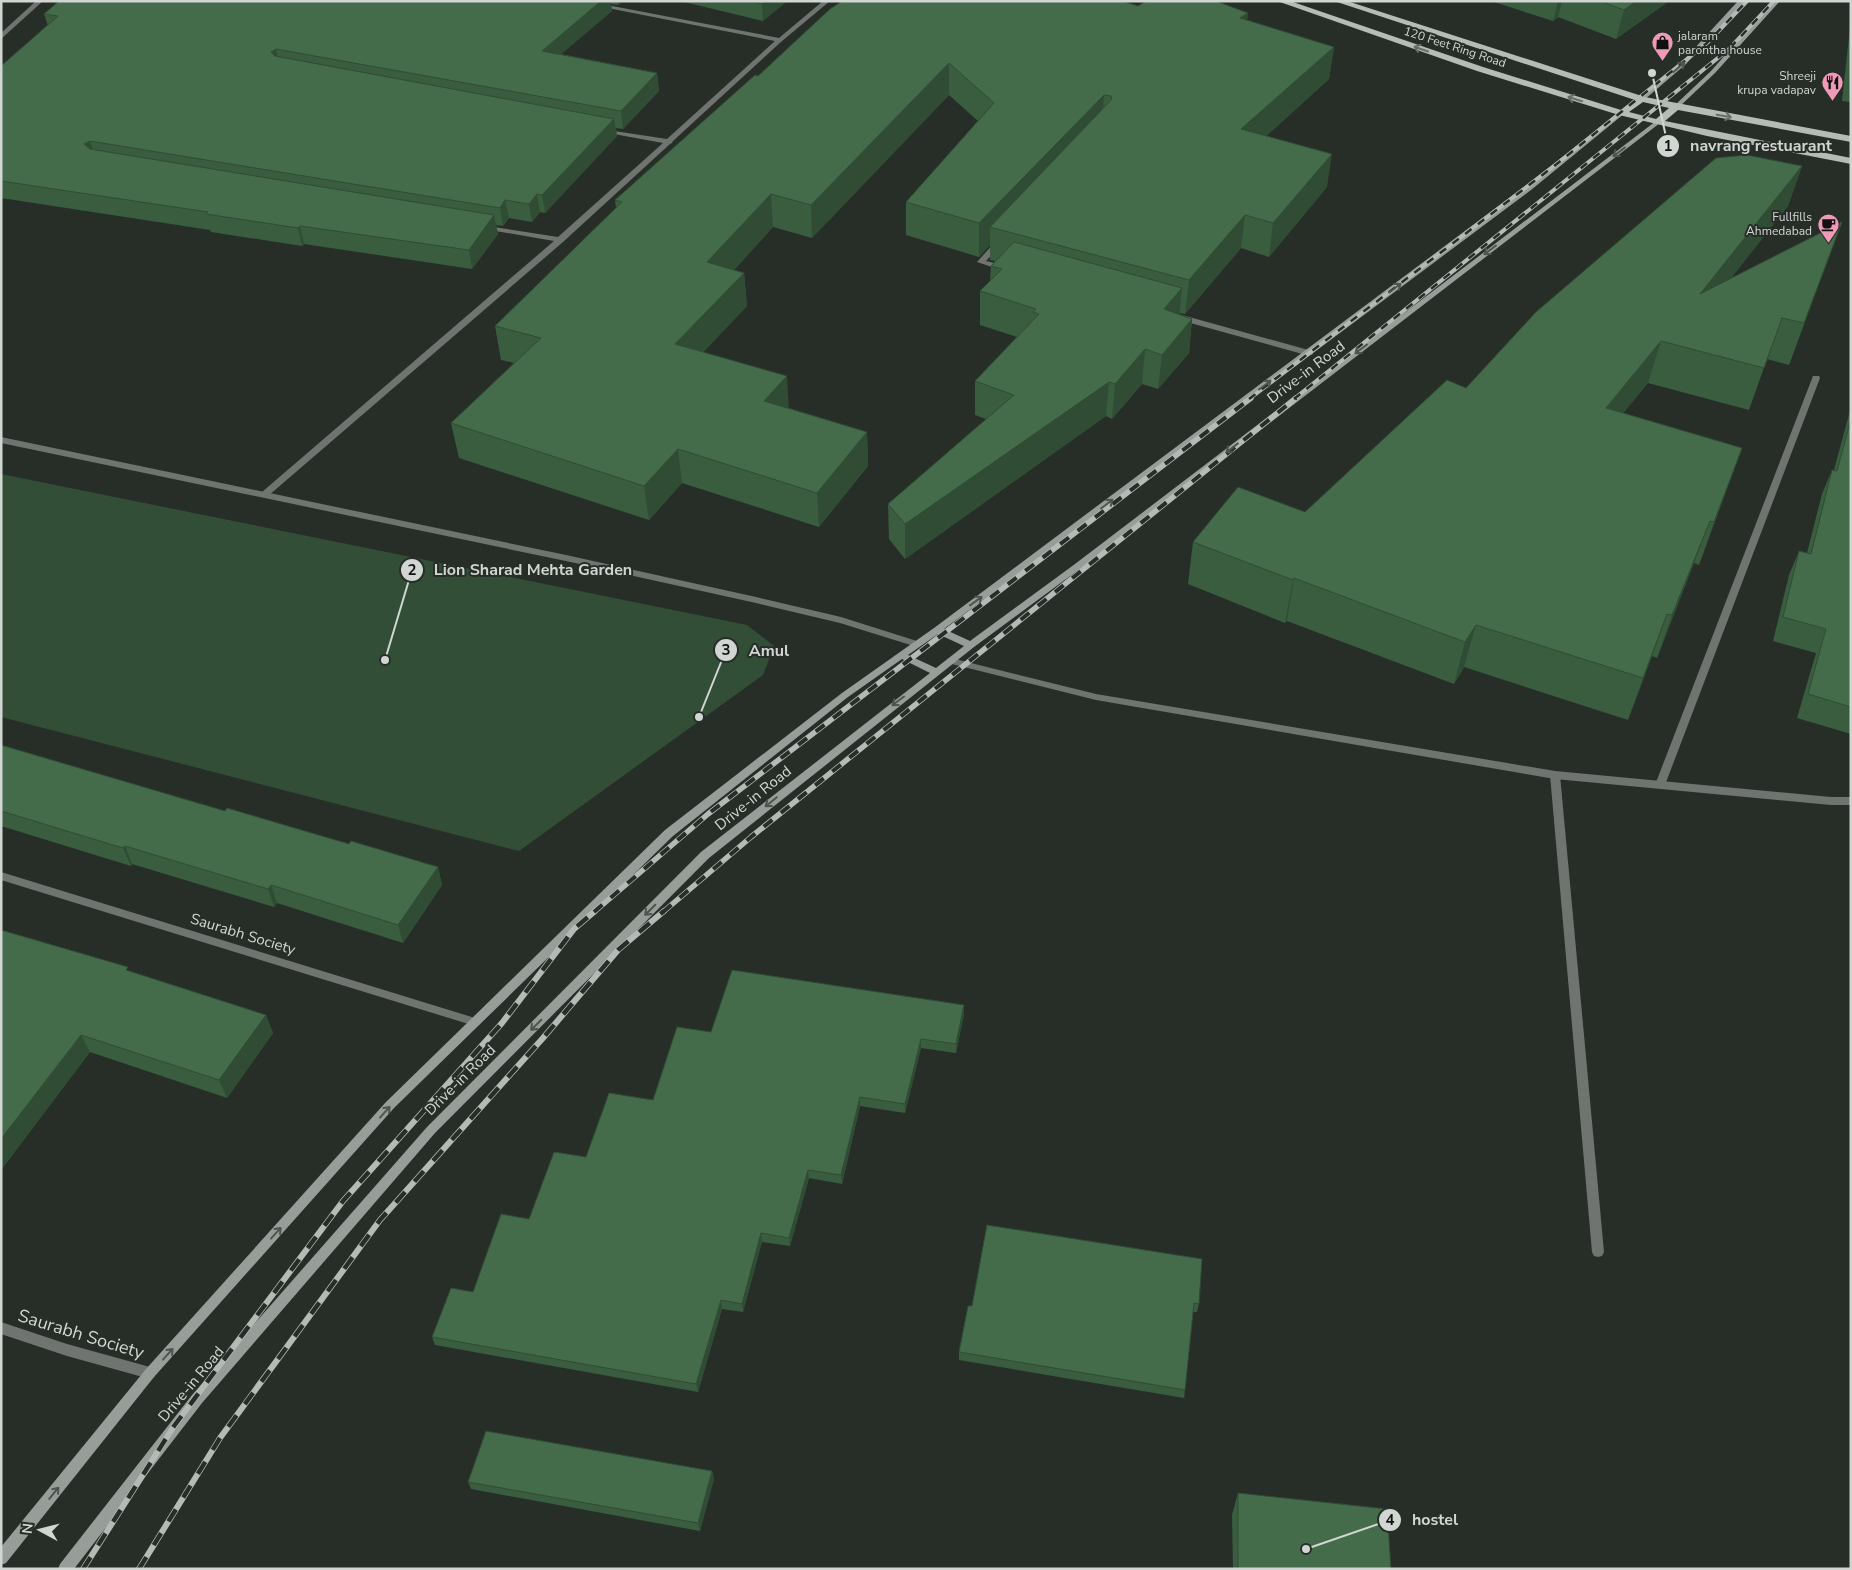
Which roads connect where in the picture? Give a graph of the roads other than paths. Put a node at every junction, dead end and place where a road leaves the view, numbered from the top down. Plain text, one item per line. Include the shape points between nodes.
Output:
1 (40, 1) edge
2 (575, 1) edge
3 (826, 1) edge
4 (1280, 1) edge
5 (1338, 1) edge
6 (1742, 1) edge
7 (1777, 1) edge
8 (2, 34) edge
9 (780, 40) junction
10 (1642, 99) junction
11 (1676, 107) junction
12 (1622, 113) junction
13 (1658, 122) junction
14 (592, 128) edge
15 (1851, 139) edge
16 (670, 142) junction
17 (1851, 161) edge
18 (473, 226) edge
19 (1007, 234) edge
20 (560, 240) junction
21 (1010, 270) edge
22 (1174, 315) edge
23 (1309, 352) junction
24 (1816, 378) dead end
25 (1, 440) edge
26 (265, 494) junction
27 (937, 630) junction
28 (917, 644) junction
29 (971, 645) junction
30 (901, 656) junction
31 (951, 661) junction
32 (937, 672) junction
33 (1554, 775) junction
34 (1660, 785) junction
35 (1851, 801) edge
36 (1, 876) edge
37 (475, 1022) junction
38 (1598, 1252) dead end
39 (1, 1328) edge
40 (150, 1373) junction
41 (1, 1558) edge
42 (64, 1569) edge

1 - 8 street
2 - 9 street
3 - 9 street
12 -> 4 main road, 120 Feet Ring Road
5 - 10 main road, 120 Feet Ring Road
10 -> 6 main road via 1684,63
7 - 11 main road via 1713,72
9 - 16 street
10 - 11 main road, 120 Feet Ring Road
10 - 12 main road
11 - 13 main road
11 -> 15 main road
12 - 13 main road, 120 Feet Ring Road
23 -> 12 main road via 1528,188
13 - 17 main road
13 -> 29 main road, Drive-in Road
14 - 16 street
16 - 20 street
18 - 20 street
19 - 21 street via 982,262
20 - 26 street
22 - 23 street
27 -> 23 main road
24 - 34 street
25 - 26 street
26 - 28 street via 765,602 841,620
27 - 28 main road
27 - 29 main road
28 - 30 main road
29 - 31 main road, Drive-in Road
30 - 32 main road
30 - 37 main road via 845,695 669,832
31 - 32 main road, Drive-in Road
31 - 33 street via 1096,697
32 -> 42 main road, Drive-in Road via 705,855 432,1130 197,1399
33 - 34 street
33 - 38 street
34 - 35 street
36 - 37 street, Saurabh Society
40 -> 37 main road via 390,1106
39 - 40 street, Saurabh Society
41 -> 40 main road

